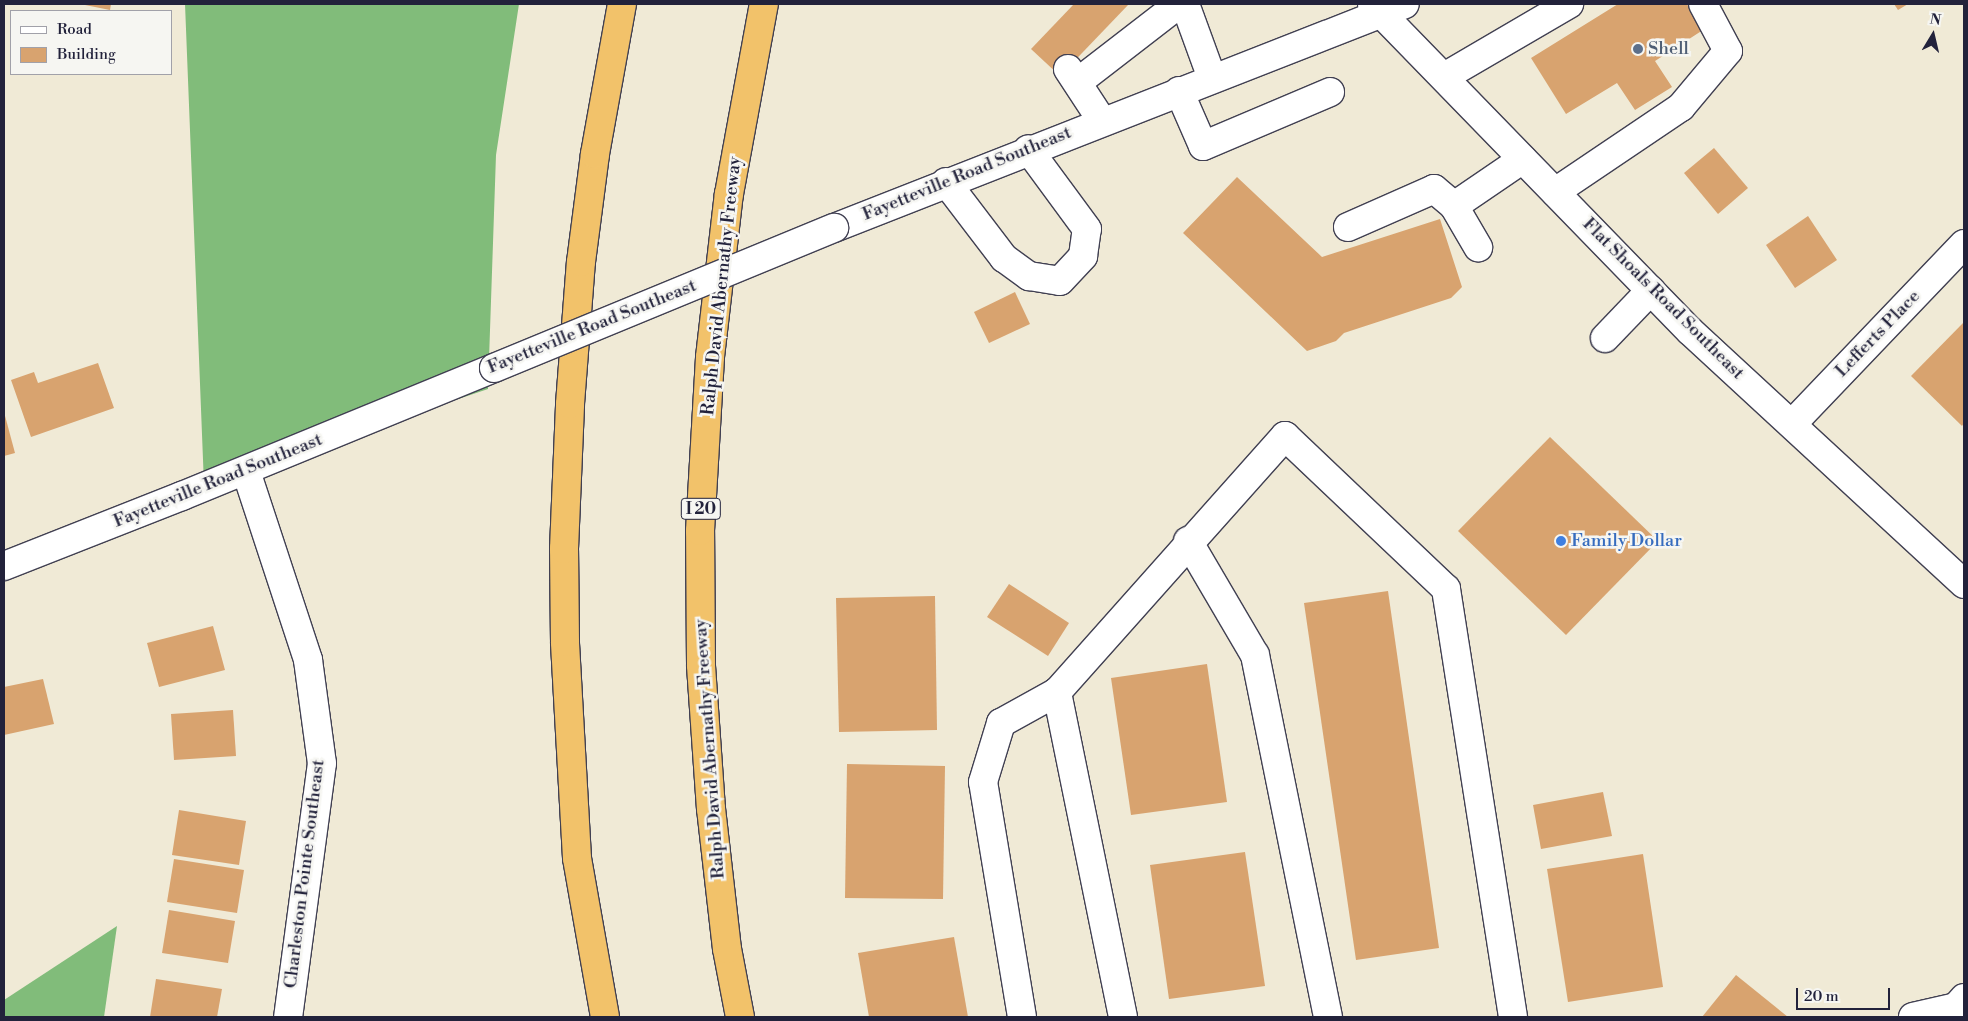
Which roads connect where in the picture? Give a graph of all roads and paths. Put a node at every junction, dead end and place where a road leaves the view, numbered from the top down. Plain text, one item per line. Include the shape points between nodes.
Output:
1 (622, 4) edge
2 (764, 4) edge
3 (1180, 4) edge
4 (1185, 4) edge
5 (1569, 4) edge
6 (1703, 4) edge
7 (1386, 7) edge
8 (1444, 77) junction
9 (1212, 78) junction
10 (1179, 92) junction
11 (1330, 92) dead end
12 (1102, 121) junction
13 (1028, 150) junction
14 (1523, 158) junction
15 (946, 182) junction
16 (1555, 192) junction
17 (1454, 206) junction
18 (1348, 227) dead end
19 (1964, 244) edge
20 (1478, 248) dead end
21 (1650, 290) junction
22 (1606, 338) dead end
23 (1792, 424) junction
24 (246, 471) junction
25 (1188, 541) junction
26 (4, 566) edge
27 (1964, 584) edge
28 (1057, 692) junction
29 (1958, 1008) edge
30 (288, 1017) edge
31 (605, 1017) edge
32 (740, 1017) edge
33 (1022, 1017) edge
34 (1123, 1017) edge
35 (1328, 1017) edge
36 (1513, 1017) edge
37 (1913, 1017) edge

1 - 31 highway via 595,154 581,262 570,404 564,549 565,642 577,858
2 - 32 highway, Ralph David Abernathy Freeway / I 20 via 729,194 710,357 700,531 701,665 711,809 727,949
3 - 12 street via 1073,75
4 - 9 street
5 - 8 street
6 - 16 street via 1728,51 1681,107
7 - 8 street, Flat Shoals Road Southeast
7 - 9 street, Fayetteville Road Southeast
8 - 14 street, Flat Shoals Road Southeast
9 - 10 street, Fayetteville Road Southeast
10 - 11 street via 1202,146
10 - 12 street, Fayetteville Road Southeast
12 - 13 street, Fayetteville Road Southeast
13 - 15 street, Fayetteville Road Southeast
13 - 15 street via 1087,229 1083,256 1060,281 1029,276 1004,258
14 - 16 street, Flat Shoals Road Southeast
14 - 17 street
15 - 24 street, Fayetteville Road Southeast, bridge
16 - 21 street, Flat Shoals Road Southeast
17 - 18 street via 1434,189
17 - 20 street
19 - 23 street, Lefferts Place
21 - 22 street
21 - 23 street, Flat Shoals Road Southeast
23 - 27 street, Flat Shoals Road Southeast
24 - 26 street, Fayetteville Road Southeast
24 - 30 street, Charleston Pointe Southeast via 308,660 322,763
25 - 28 street
25 - 35 street via 1255,655
25 - 36 street via 1285,436 1446,589
28 - 33 street via 1001,723 983,782
28 - 34 street
29 - 37 street

